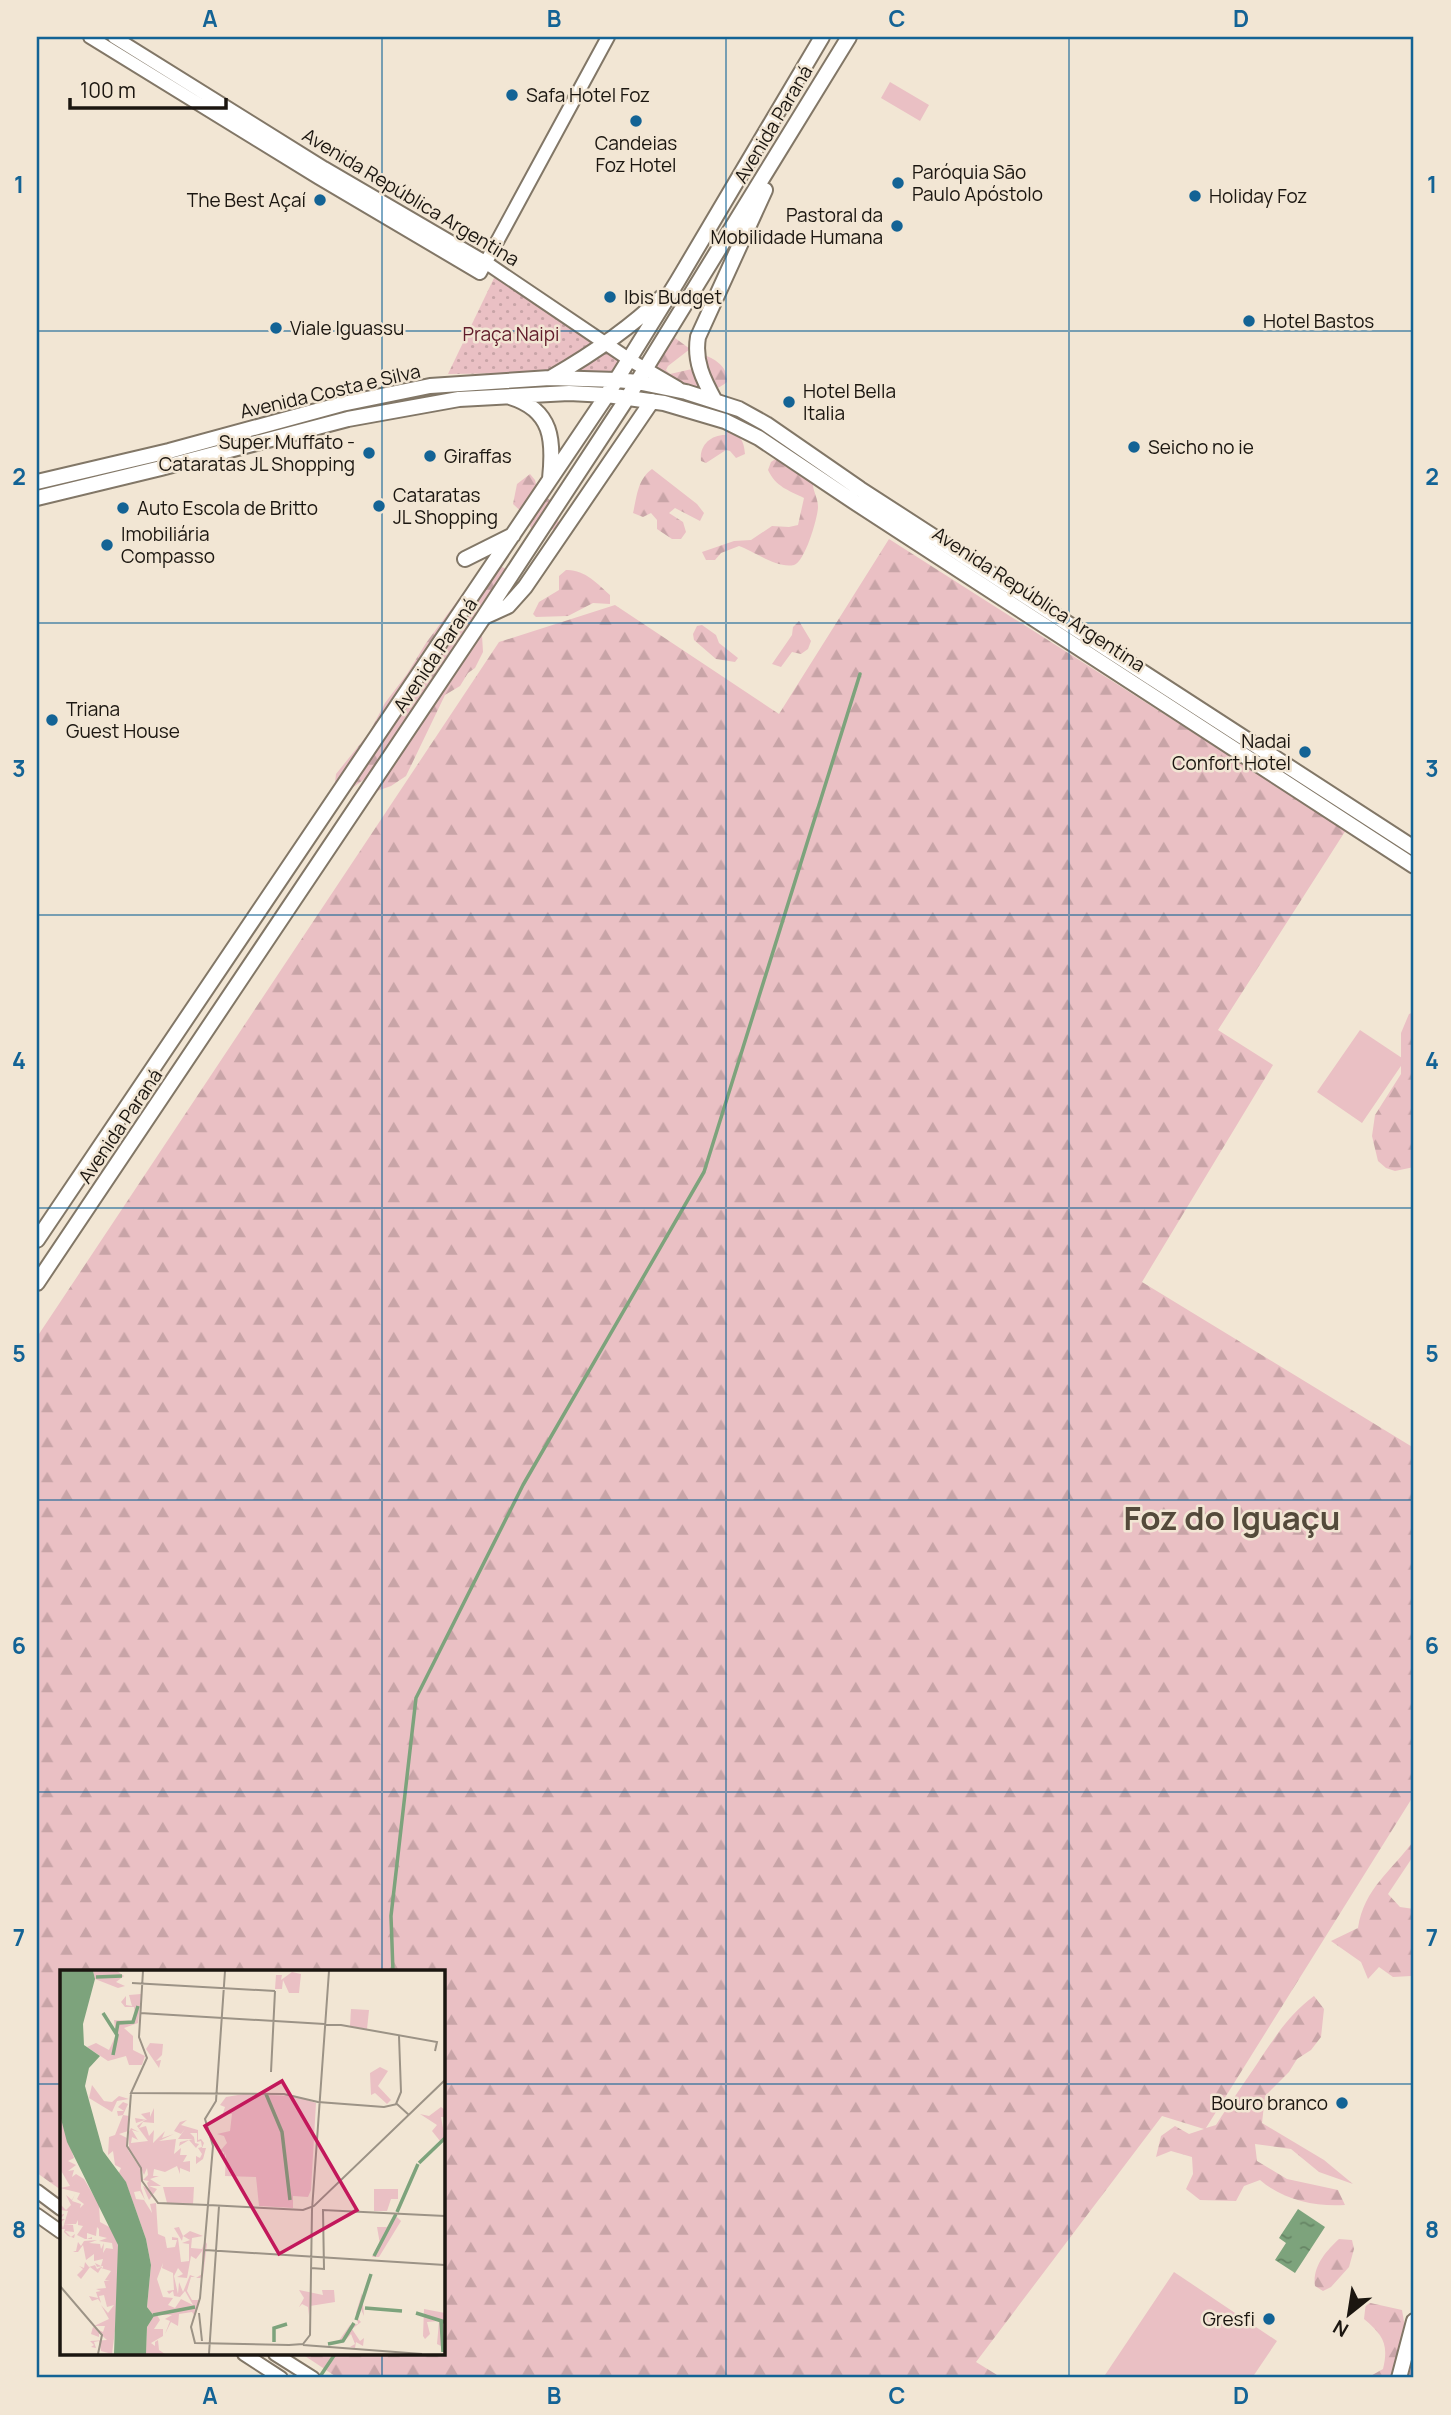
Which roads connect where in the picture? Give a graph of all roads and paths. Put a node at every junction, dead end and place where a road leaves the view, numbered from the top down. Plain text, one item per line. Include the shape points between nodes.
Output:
1 (90, 37) edge
2 (114, 37) edge
3 (608, 37) edge
4 (822, 37) edge
5 (849, 37) edge
6 (782, 149) junction
7 (482, 267) junction
8 (677, 282) junction
9 (606, 344) junction
10 (630, 360) junction
11 (641, 375) junction
12 (550, 378) junction
13 (617, 380) junction
14 (506, 395) junction
15 (607, 395) junction
16 (628, 397) junction
17 (652, 401) junction
18 (715, 401) junction
19 (550, 481) junction
20 (37, 482) edge
21 (37, 498) edge
22 (514, 534) junction
23 (465, 559) dead end
24 (483, 618) junction
25 (1414, 848) edge
26 (1414, 866) edge
27 (37, 1240) edge
28 (37, 1283) edge
29 (37, 2191) edge
30 (60, 2208) edge
31 (37, 2215) edge
32 (60, 2231) edge
33 (1414, 2321) edge
34 (247, 2356) edge
35 (278, 2356) edge
36 (281, 2378) edge
37 (313, 2378) edge
38 (1399, 2378) edge

1 - 7 main road, Avenida República Argentina via 319,178
2 - 7 main road, Avenida República Argentina
3 - 7 main road
4 - 8 main road, Avenida Paraná
5 - 6 main road, Avenida Paraná
6 - 11 main road, Avenida Paraná
6 - 18 main road via 698,337 698,365
7 - 9 main road, Avenida República Argentina
8 - 9 main road
8 - 10 main road, Avenida Paraná
9 - 10 main road, Avenida República Argentina
9 - 12 main road
10 - 11 main road, Avenida República Argentina
10 - 13 main road, Avenida Paraná
11 - 13 main road, Avenida Costa e Silva
11 - 16 main road, Avenida Paraná
11 - 18 main road, Avenida República Argentina
12 - 13 main road, Avenida Costa e Silva
12 - 20 main road, Avenida Costa e Silva via 430,386
13 - 15 main road, Avenida Paraná
14 - 15 main road, Avenida Costa e Silva
14 - 19 main road via 528,404 547,425 552,444
14 - 21 main road, Avenida Costa e Silva via 348,419
15 - 16 main road, Avenida Costa e Silva
15 - 19 main road, Avenida Paraná
16 - 17 main road, Avenida República Argentina
16 - 24 main road, Avenida Paraná
17 - 24 main road via 526,587 508,606
17 - 26 main road, Avenida República Argentina via 724,421 759,438
18 - 25 main road, Avenida República Argentina via 766,424
19 - 22 main road, Avenida Paraná
22 - 23 main road
22 - 27 main road, Avenida Paraná
24 - 28 main road, Avenida Paraná
29 - 30 main road
31 - 32 main road
33 - 38 main road
34 - 36 main road
35 - 37 main road

